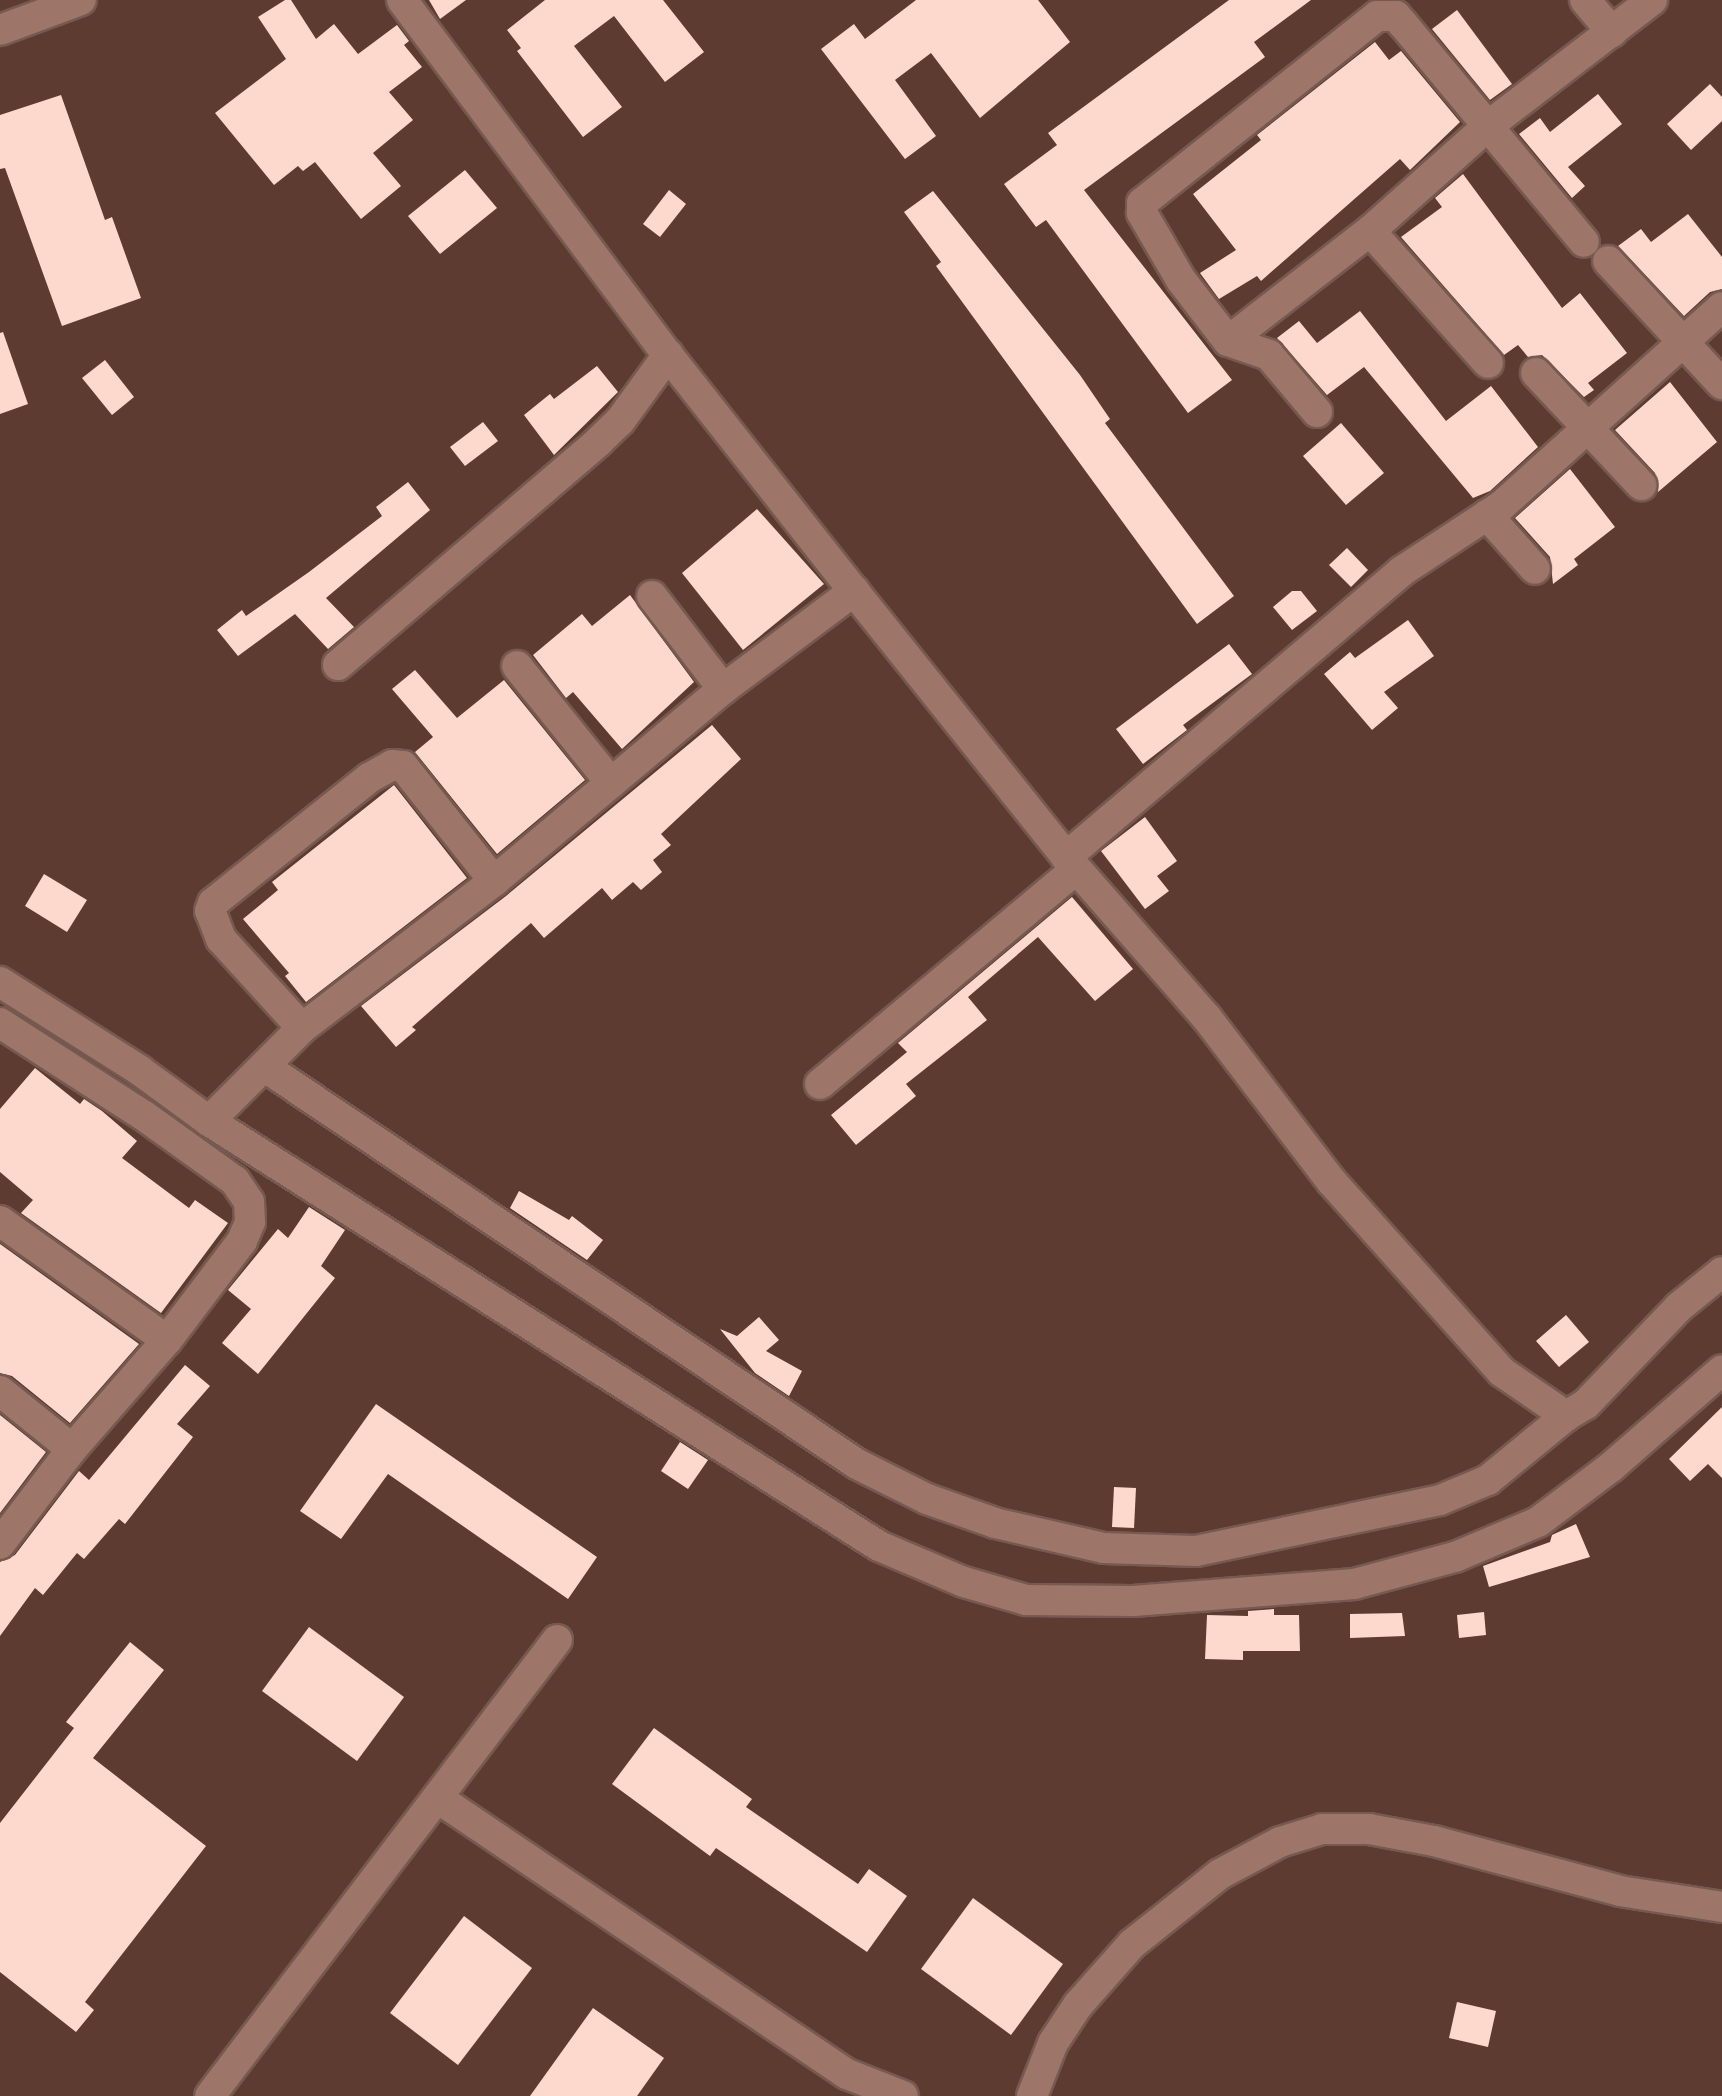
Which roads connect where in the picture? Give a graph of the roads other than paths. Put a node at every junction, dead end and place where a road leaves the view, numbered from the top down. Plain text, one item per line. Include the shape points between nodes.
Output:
1 (81, 0) edge
2 (402, 0) edge
3 (1585, 0) edge
4 (1652, 0) edge
5 (0, 30) edge
6 (1612, 32) junction
7 (1488, 126) junction
8 (1370, 231) junction
9 (1722, 308) edge
10 (1228, 341) junction
11 (1682, 342) junction
12 (668, 354) junction
13 (1488, 363) dead end
14 (1536, 373) dead end
15 (1722, 384) edge
16 (1317, 412) dead end
17 (1588, 428) junction
18 (1640, 485) dead end
19 (1487, 515) junction
20 (1535, 569) dead end
21 (854, 591) junction
22 (652, 596) dead end
23 (338, 665) dead end
24 (517, 666) dead end
25 (723, 688) junction
26 (611, 783) junction
27 (1071, 863) junction
28 (494, 882) junction
29 (5, 995) edge
30 (0, 1023) edge
31 (302, 1028) junction
32 (261, 1072) junction
33 (820, 1084) dead end
34 (213, 1118) junction
35 (0, 1221) edge
36 (1722, 1272) edge
37 (167, 1340) junction
38 (1722, 1370) edge
39 (0, 1392) edge
40 (1566, 1416) junction
41 (72, 1449) junction
42 (0, 1544) edge
43 (557, 1640) dead end
44 (439, 1800) junction
45 (1722, 1907) edge
46 (841, 2085) edge
47 (210, 2096) edge
48 (903, 2096) edge
49 (1032, 2096) edge

1 - 5 street
2 - 12 street
3 - 6 street
4 - 6 street
6 - 7 street
7 - 8 street
7 - 10 street via 1396,16 1377,16 1150,196 1142,213
7 - 11 street
8 - 10 street
8 - 13 street
9 - 11 street
10 - 16 street via 1270,355
11 - 15 street
11 - 17 street
12 - 21 street
12 - 23 street via 598,442
14 - 17 street
17 - 18 street
17 - 19 street
19 - 20 street
19 - 27 street via 1402,571
21 - 25 street
21 - 27 street
22 - 25 street
24 - 26 street
25 - 26 street
26 - 28 street
27 - 33 street
27 - 40 street via 1207,1018 1332,1182 1466,1332 1502,1372
28 - 31 street
28 - 31 street via 403,766 382,768 210,911 221,939
29 - 34 street
30 - 37 street via 144,1115 244,1191 250,1222 242,1241
31 - 32 street
32 - 34 street
32 - 40 street via 857,1464 995,1523 1104,1548 1196,1551 1440,1500 1488,1480
34 - 38 street via 879,1546 1026,1600 1133,1601 1354,1584 1455,1556 1538,1522
35 - 37 street
36 - 40 street
37 - 41 street
39 - 41 street
41 - 42 street
43 - 44 street
44 - 46 street
44 - 47 street
45 - 49 street via 1620,1891 1434,1841 1322,1828 1220,1874 1132,1944 1053,2042
46 - 48 street

